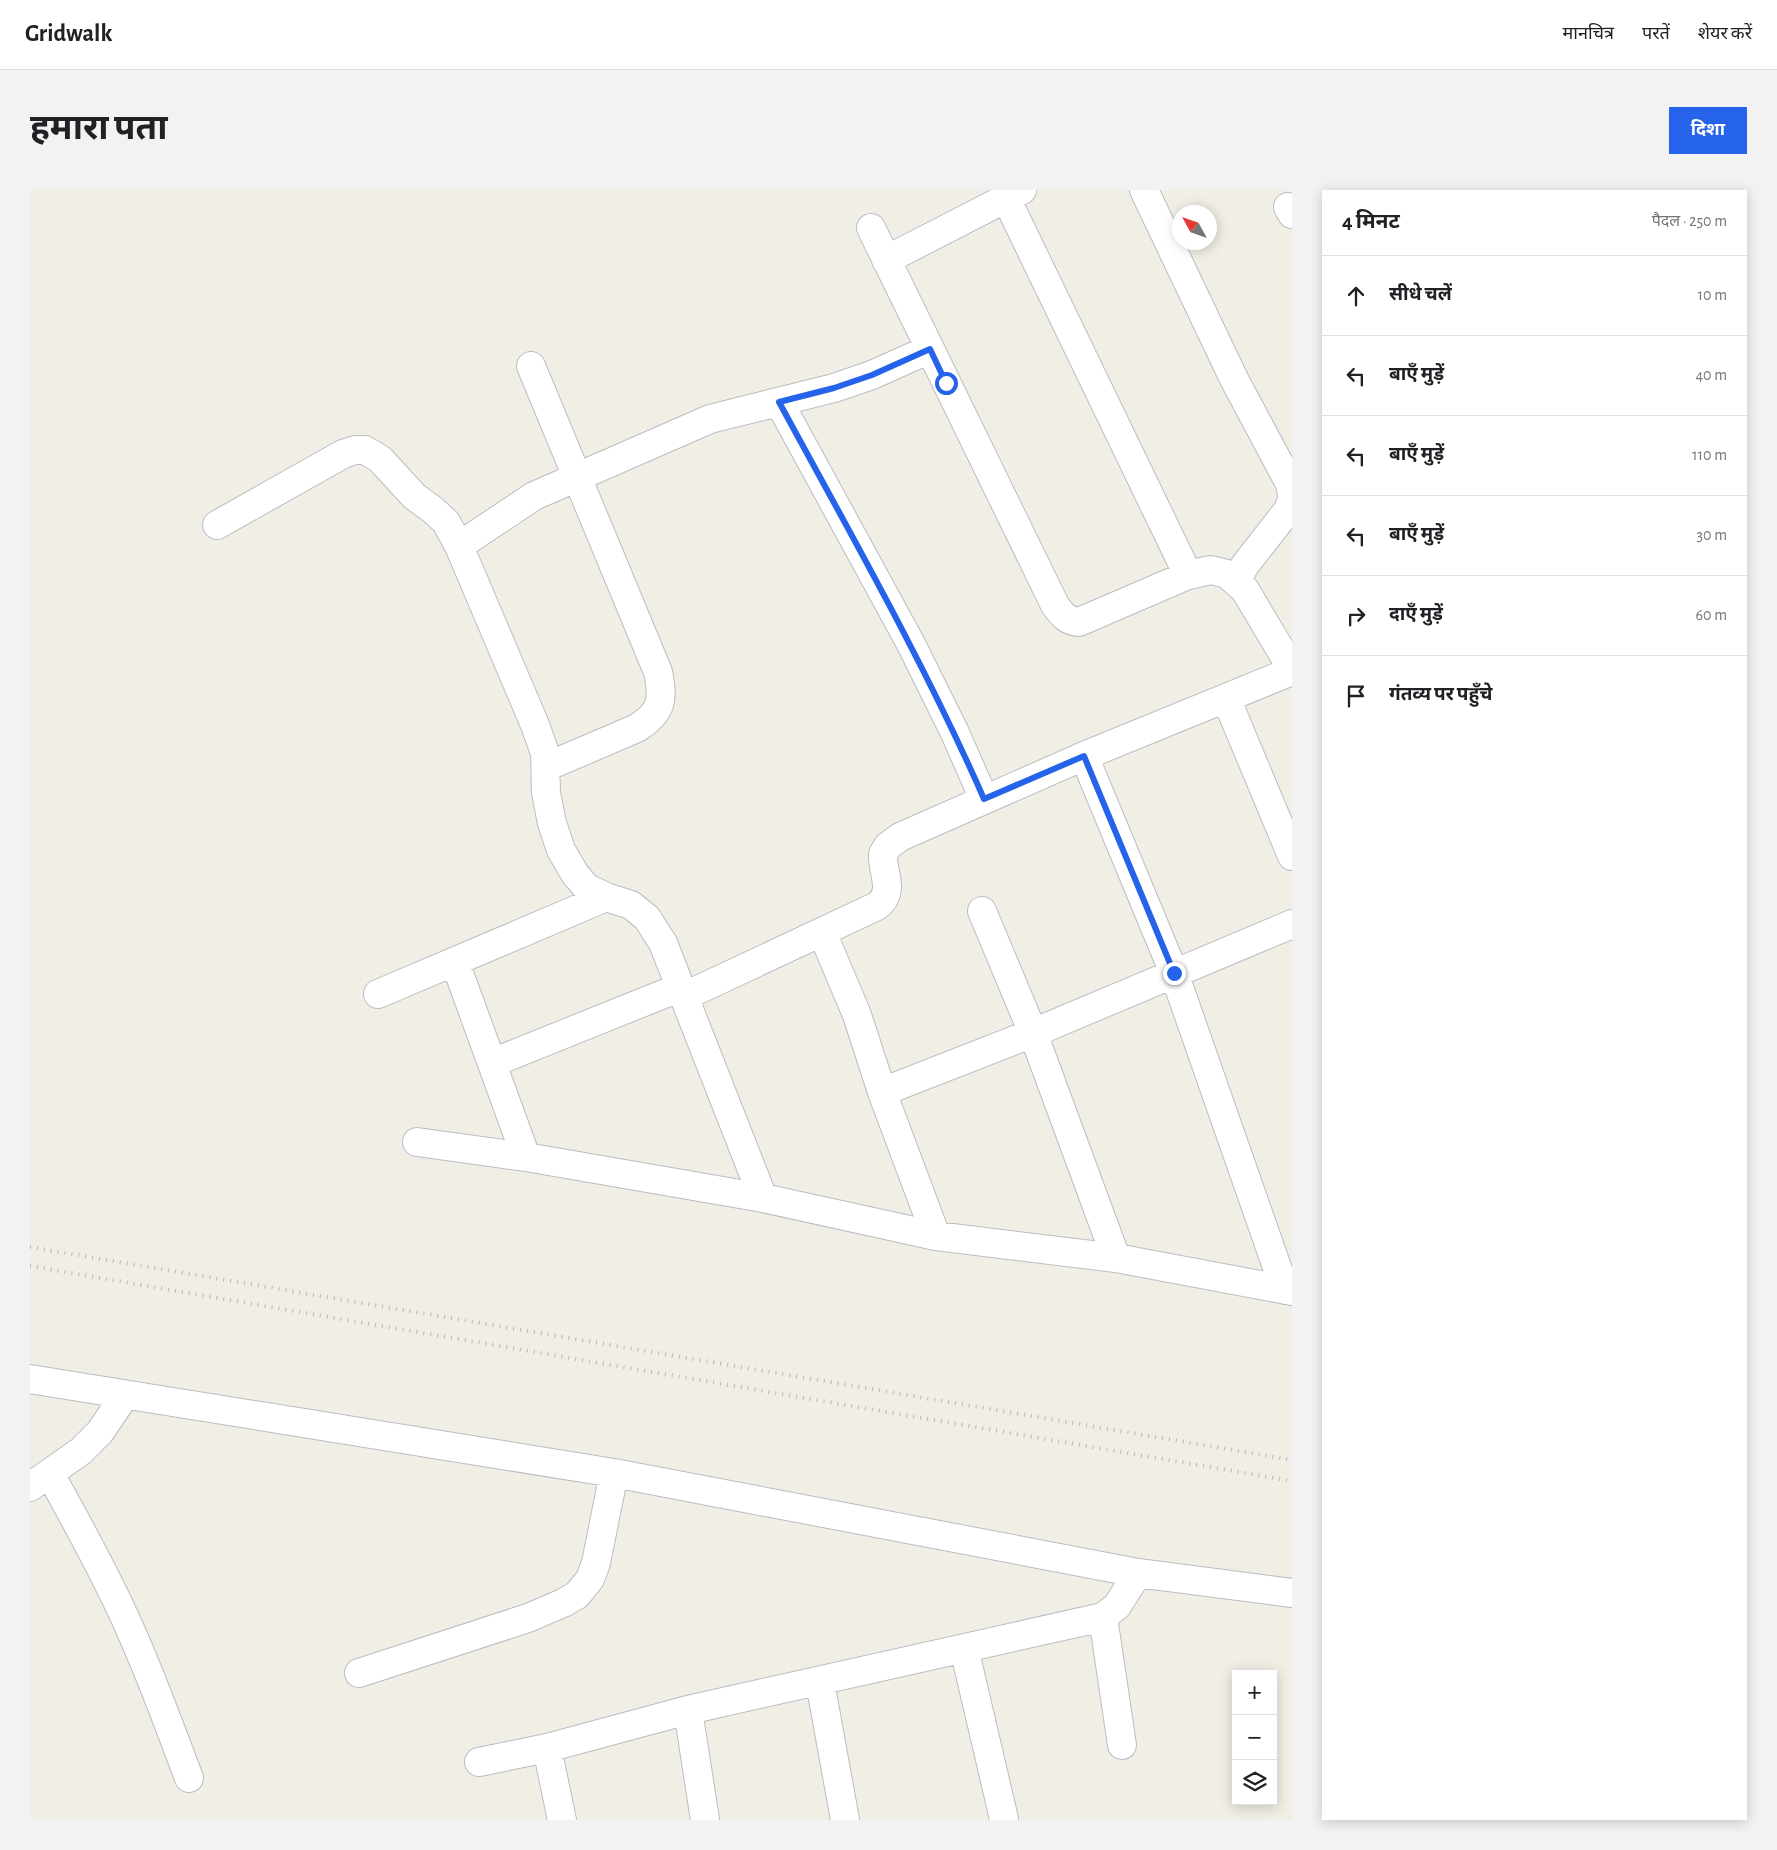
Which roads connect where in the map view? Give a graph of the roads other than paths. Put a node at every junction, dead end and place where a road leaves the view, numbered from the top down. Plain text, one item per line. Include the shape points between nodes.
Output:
1 (1144, 190) edge
2 (1014, 194) edge
3 (871, 228) dead end
4 (886, 260) junction
5 (930, 349) junction
6 (531, 366) dead end
7 (779, 402) junction
8 (577, 477) junction
9 (1292, 495) edge
10 (1292, 500) edge
11 (1285, 521) edge
12 (217, 524) dead end
13 (459, 546) junction
14 (1188, 575) junction
15 (1236, 581) junction
16 (1292, 670) edge
17 (1226, 698) junction
18 (1084, 756) junction
19 (546, 767) junction
20 (984, 799) junction
21 (1292, 856) edge
22 (606, 897) junction
23 (982, 911) dead end
24 (1292, 924) edge
25 (822, 932) junction
26 (455, 962) junction
27 (1174, 973) junction
28 (683, 992) junction
29 (378, 994) dead end
30 (1033, 1033) junction
31 (492, 1063) junction
32 (882, 1092) junction
33 (417, 1142) dead end
34 (526, 1157) junction
35 (762, 1198) junction
36 (936, 1236) junction
37 (1116, 1258) junction
38 (1289, 1290) edge
39 (30, 1379) edge
40 (125, 1394) junction
41 (614, 1473) junction
42 (40, 1480) edge
43 (1138, 1573) junction
44 (1292, 1593) edge
45 (1103, 1617) junction
46 (964, 1648) junction
47 (359, 1673) dead end
48 (820, 1682) junction
49 (688, 1710) junction
50 (1122, 1745) dead end
51 (547, 1748) junction
52 (478, 1762) dead end
53 (189, 1778) dead end
54 (1004, 1819) dead end
55 (562, 1820) edge
56 (705, 1820) edge
57 (845, 1820) edge

1 - 9 street via 1234,380 1290,484
2 - 4 street
2 - 14 street
3 - 4 street
4 - 5 street
5 - 7 street via 872,375
5 - 14 street via 1062,615 1070,621 1079,622
6 - 8 street
7 - 8 street via 710,419
7 - 20 street via 911,644
8 - 13 street via 534,496
8 - 19 street via 658,672 662,691 658,709 637,728
10 - 11 street
11 - 15 street via 1245,565
12 - 13 street via 344,454 366,450 380,459 414,496 446,522
13 - 19 street via 534,725 545,753
14 - 15 street via 1211,570 1227,574
15 - 16 street via 1246,590
16 - 17 street
17 - 18 street
17 - 21 street
18 - 20 street
18 - 27 street
19 - 22 street via 546,793 561,850 574,874 587,888
20 - 25 street via 900,837 888,846 882,863 886,878 885,900
22 - 26 street
22 - 28 street via 630,905 647,918 663,944
23 - 30 street
24 - 27 street
25 - 28 street
25 - 32 street via 857,1015
26 - 29 street
26 - 31 street
27 - 30 street
27 - 38 street
28 - 31 street
28 - 35 street
30 - 32 street
30 - 37 street
31 - 34 street
32 - 36 street
33 - 34 street
34 - 35 street
35 - 36 street
36 - 37 street
37 - 38 street
39 - 40 street
40 - 41 street
40 - 42 street via 100,1432
41 - 43 street
41 - 47 street via 596,1563 590,1579 577,1596 528,1618
42 - 53 street via 98,1562 120,1606
43 - 44 street
43 - 45 street via 1117,1606
45 - 46 street
45 - 50 street
46 - 48 street
46 - 54 street
48 - 49 street
48 - 57 street
49 - 51 street
49 - 56 street
51 - 52 street
51 - 55 street

